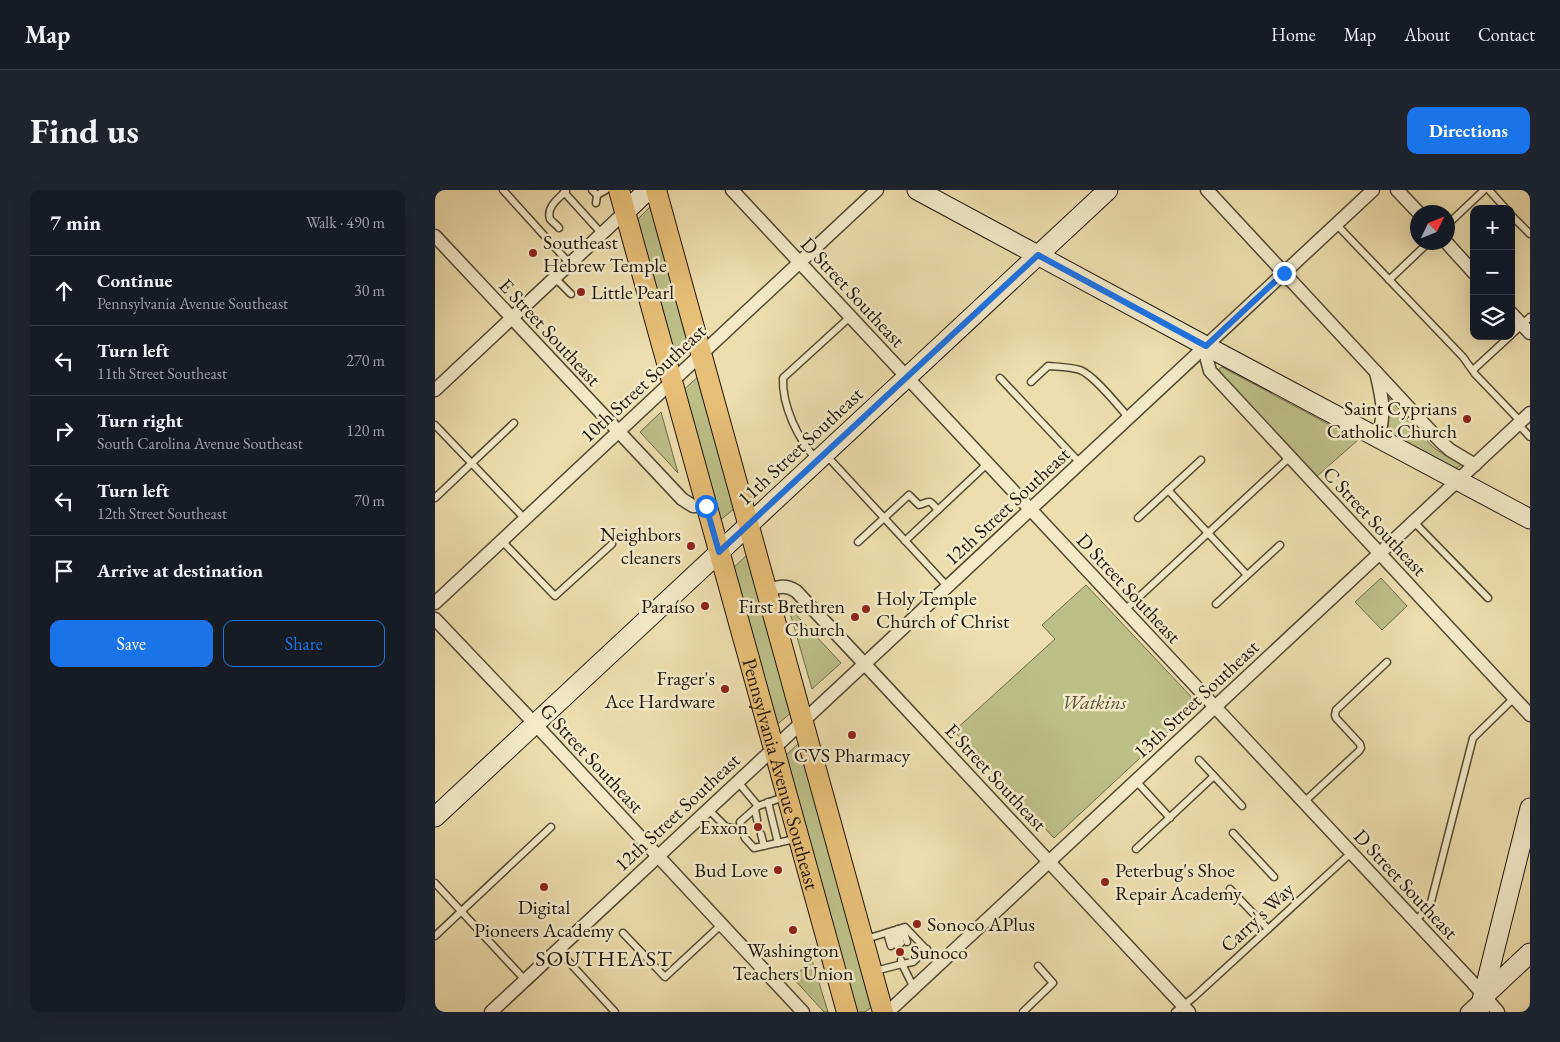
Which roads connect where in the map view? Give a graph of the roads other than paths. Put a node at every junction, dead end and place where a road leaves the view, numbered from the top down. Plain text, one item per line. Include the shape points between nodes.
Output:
1 (503, 190) edge
2 (606, 190) edge
3 (619, 190) edge
4 (648, 190) edge
5 (656, 190) edge
6 (732, 190) edge
7 (877, 190) edge
8 (917, 190) edge
9 (1108, 190) edge
10 (1207, 190) edge
11 (1373, 190) edge
12 (1397, 190) edge
13 (1484, 190) edge
14 (1489, 190) edge
15 (565, 192) edge
16 (593, 193) edge
17 (596, 203) dead end
18 (1411, 205) edge
19 (1502, 205) edge
20 (625, 212) junction
21 (1455, 217) edge
22 (1515, 219) edge
23 (1336, 224) junction
24 (559, 228) dead end
25 (602, 234) junction
26 (1530, 234) edge
27 (435, 236) edge
28 (1421, 250) edge
29 (1453, 250) edge
30 (1038, 255) junction
31 (800, 262) junction
32 (570, 264) junction
33 (1470, 269) edge
34 (1284, 273) junction
35 (555, 278) junction
36 (1389, 280) junction
37 (571, 294) dead end
38 (851, 316) junction
39 (1515, 316) edge
40 (511, 318) junction
41 (1527, 325) edge
42 (1515, 333) edge
43 (1507, 340) edge
44 (1206, 346) junction
45 (701, 355) junction
46 (1473, 370) junction
47 (1377, 372) junction
48 (907, 377) junction
49 (1000, 378) dead end
50 (672, 382) junction
51 (1031, 382) dead end
52 (435, 390) edge
53 (1129, 418) junction
54 (1523, 420) edge
55 (514, 423) dead end
56 (435, 425) edge
57 (619, 432) junction
58 (1530, 437) edge
59 (1378, 438) junction
60 (821, 457) junction
61 (1290, 457) junction
62 (1201, 460) dead end
63 (472, 463) junction
64 (988, 463) junction
65 (1079, 464) junction
66 (1475, 465) junction
67 (1458, 481) junction
68 (1168, 490) junction
69 (435, 498) edge
70 (706, 506) junction
71 (1030, 509) junction
72 (938, 510) junction
73 (884, 518) junction
74 (1138, 518) dead end
75 (525, 519) junction
76 (1530, 519) edge
77 (1414, 522) junction
78 (748, 525) junction
79 (1208, 533) junction
80 (502, 540) junction
81 (905, 540) junction
82 (858, 542) dead end
83 (612, 544) dead end
84 (1281, 545) dead end
85 (719, 552) junction
86 (1380, 554) junction
87 (1247, 575) junction
88 (947, 586) junction
89 (767, 590) junction
90 (1488, 598) dead end
91 (435, 604) edge
92 (1216, 604) dead end
93 (1125, 610) junction
94 (435, 619) edge
95 (1387, 662) dead end
96 (864, 664) junction
97 (1514, 698) junction
98 (1215, 707) junction
99 (1530, 715) edge
100 (803, 722) junction
101 (535, 724) junction
102 (773, 749) junction
103 (1199, 760) dead end
104 (1214, 776) junction
105 (1136, 781) junction
106 (738, 782) junction
107 (777, 800) junction
108 (1304, 802) junction
109 (1242, 806) dead end
110 (757, 807) junction
111 (1530, 808) edge
112 (708, 809) junction
113 (435, 817) edge
114 (1170, 818) junction
115 (757, 820) dead end
116 (551, 828) dead end
117 (742, 829) junction
118 (1233, 833) dead end
119 (761, 834) dead end
120 (798, 838) junction
121 (778, 843) junction
122 (764, 846) junction
123 (1136, 849) dead end
124 (1351, 852) junction
125 (657, 856) junction
126 (1049, 862) junction
127 (1274, 878) dead end
128 (435, 883) edge
129 (1230, 889) dead end
130 (461, 911) junction
131 (1415, 921) junction
132 (721, 925) junction
133 (1268, 929) junction
134 (895, 930) junction
135 (623, 933) dead end
136 (435, 936) edge
137 (863, 940) junction
138 (927, 949) junction
139 (557, 950) junction
140 (1530, 953) edge
141 (904, 961) junction
142 (940, 964) junction
143 (1038, 966) dead end
144 (872, 972) junction
145 (525, 980) junction
146 (914, 988) junction
147 (1482, 1004) edge
148 (1183, 1010) edge
149 (491, 1012) edge
150 (615, 1012) edge
151 (803, 1012) edge
152 (847, 1012) edge
153 (883, 1012) edge
154 (888, 1012) edge
155 (1023, 1012) edge
156 (1467, 1012) edge
157 (1498, 1012) edge

1 - 32 lane
2 - 16 lane
3 - 20 main road, Pennsylvania Avenue Southeast
4 - 20 street
5 - 45 main road, Pennsylvania Avenue Southeast
6 - 31 street, D Street Southeast
7 - 31 street, 10th Street Southeast
8 - 30 street
9 - 30 street, 11th Street Southeast
10 - 34 street
11 - 23 street, 12th Street Southeast
12 - 18 street
13 - 21 lane
14 - 19 lane
15 - 24 lane via 553,203 550,211 551,219
15 - 25 lane
16 - 17 lane
20 - 25 street
20 - 50 main road, Pennsylvania Avenue Southeast
22 - 26 lane
23 - 34 street, 12th Street Southeast
23 - 36 lane
25 - 32 street
27 - 40 street, E Street Southeast
28 - 36 lane
29 - 33 street
30 - 44 street
30 - 48 street, 11th Street Southeast
31 - 38 street, D Street Southeast
31 - 45 street, 10th Street Southeast
32 - 35 street
34 - 44 street, 12th Street Southeast
34 - 47 street
35 - 37 lane
35 - 40 street
36 - 46 lane
38 - 48 street, D Street Southeast
38 - 60 lane via 783,378 784,399 801,440
39 - 41 street
40 - 52 street
40 - 57 street, E Street Southeast
41 - 42 lane
43 - 46 lane
44 - 53 street, 12th Street Southeast
44 - 59 street
44 - 61 street, C Street Southeast via 1210,371
45 - 50 street, 10th Street Southeast
45 - 78 main road, Pennsylvania Avenue Southeast
46 - 54 lane
47 - 59 street via 1383,410
47 - 66 street via 1440,441
48 - 60 street, 11th Street Southeast
48 - 64 street, D Street Southeast
49 - 65 lane
50 - 57 street, 10th Street Southeast
50 - 70 main road, Pennsylvania Avenue Southeast
51 - 53 lane via 1048,366 1083,371
53 - 65 street, 12th Street Southeast
54 - 58 lane
54 - 66 street, 13th Street Southeast
55 - 63 lane
56 - 63 lane
57 - 70 street, E Street Southeast via 684,502
57 - 75 street, 10th Street Southeast
59 - 67 street
60 - 73 lane
60 - 78 street, 11th Street Southeast
61 - 79 lane
61 - 86 street, C Street Southeast
62 - 68 lane
63 - 69 lane
63 - 75 lane
64 - 71 street, D Street Southeast
64 - 72 lane
65 - 71 street, 12th Street Southeast
66 - 67 street, 13th Street Southeast
67 - 76 street
67 - 77 street, 13th Street Southeast
68 - 74 lane
68 - 79 lane
70 - 85 main road, Pennsylvania Avenue Southeast
71 - 88 street, 12th Street Southeast
71 - 93 street, D Street Southeast
72 - 73 lane via 927,501 919,505 909,495
72 - 81 lane
73 - 81 lane
73 - 82 lane
75 - 80 street, 10th Street Southeast
77 - 86 street, 13th Street Southeast
77 - 90 lane
78 - 85 street, 11th Street Southeast
78 - 89 main road, Pennsylvania Avenue Southeast
79 - 87 lane
79 - 93 lane
80 - 83 lane via 555,596
80 - 91 street, 10th Street Southeast
81 - 88 lane
84 - 87 lane
85 - 101 street, 11th Street Southeast
85 - 102 main road, Pennsylvania Avenue Southeast
86 - 97 street, C Street Southeast
86 - 98 street, 13th Street Southeast
87 - 92 lane
88 - 96 street, 12th Street Southeast
89 - 96 street, E Street Southeast via 787,586 796,591
89 - 100 main road, Pennsylvania Avenue Southeast
93 - 98 street, D Street Southeast
94 - 101 street, G Street Southeast
95 - 108 lane via 1336,710 1337,718 1361,748
96 - 100 street, 12th Street Southeast
96 - 126 street, E Street Southeast
97 - 99 street, C Street Southeast
97 - 131 lane via 1473,738 1431,902
98 - 105 street, 13th Street Southeast
98 - 108 street, D Street Southeast
100 - 102 street, 12th Street Southeast
100 - 137 main road, Pennsylvania Avenue Southeast
101 - 113 street, 11th Street Southeast
101 - 125 street, G Street Southeast
102 - 106 street, 12th Street Southeast
102 - 107 main road, Pennsylvania Avenue Southeast
103 - 104 lane
104 - 109 lane
104 - 114 lane
105 - 114 lane
105 - 126 street, 13th Street Southeast
106 - 110 lane
106 - 112 street, 12th Street Southeast
107 - 110 lane
107 - 120 main road, Pennsylvania Avenue Southeast
107 - 121 lane
108 - 124 street, D Street Southeast
110 - 115 lane
110 - 117 lane via 740,822
111 - 147 street
112 - 117 lane via 726,827
112 - 125 street, 12th Street Southeast
114 - 123 lane
116 - 130 lane
117 - 122 lane via 754,848
118 - 127 lane
119 - 122 lane
120 - 121 lane
120 - 152 main road, Pennsylvania Avenue Southeast
121 - 122 lane
124 - 131 street, D Street Southeast
124 - 133 lane, Carry's Way
125 - 132 street, G Street Southeast
125 - 139 street, 12th Street Southeast
126 - 142 street, 13th Street Southeast
126 - 148 street, E Street Southeast
128 - 130 lane
129 - 133 lane
130 - 136 lane
130 - 145 lane
131 - 147 street, D Street Southeast
132 - 135 lane via 665,977
132 - 151 street, G Street Southeast
133 - 148 lane, Carry's Way
134 - 134 lane via 899,944
134 - 137 lane
134 - 138 lane via 905,927
137 - 144 main road, Pennsylvania Avenue Southeast
138 - 141 lane
138 - 142 lane
139 - 145 street, 12th Street Southeast
139 - 150 lane
140 - 147 street
141 - 144 lane
141 - 146 lane
142 - 146 street, 13th Street Southeast
143 - 155 lane via 1053,983
144 - 153 main road, Pennsylvania Avenue Southeast
145 - 149 street, 12th Street Southeast
146 - 154 street, 13th Street Southeast
147 - 156 street
147 - 157 street, D Street Southeast

